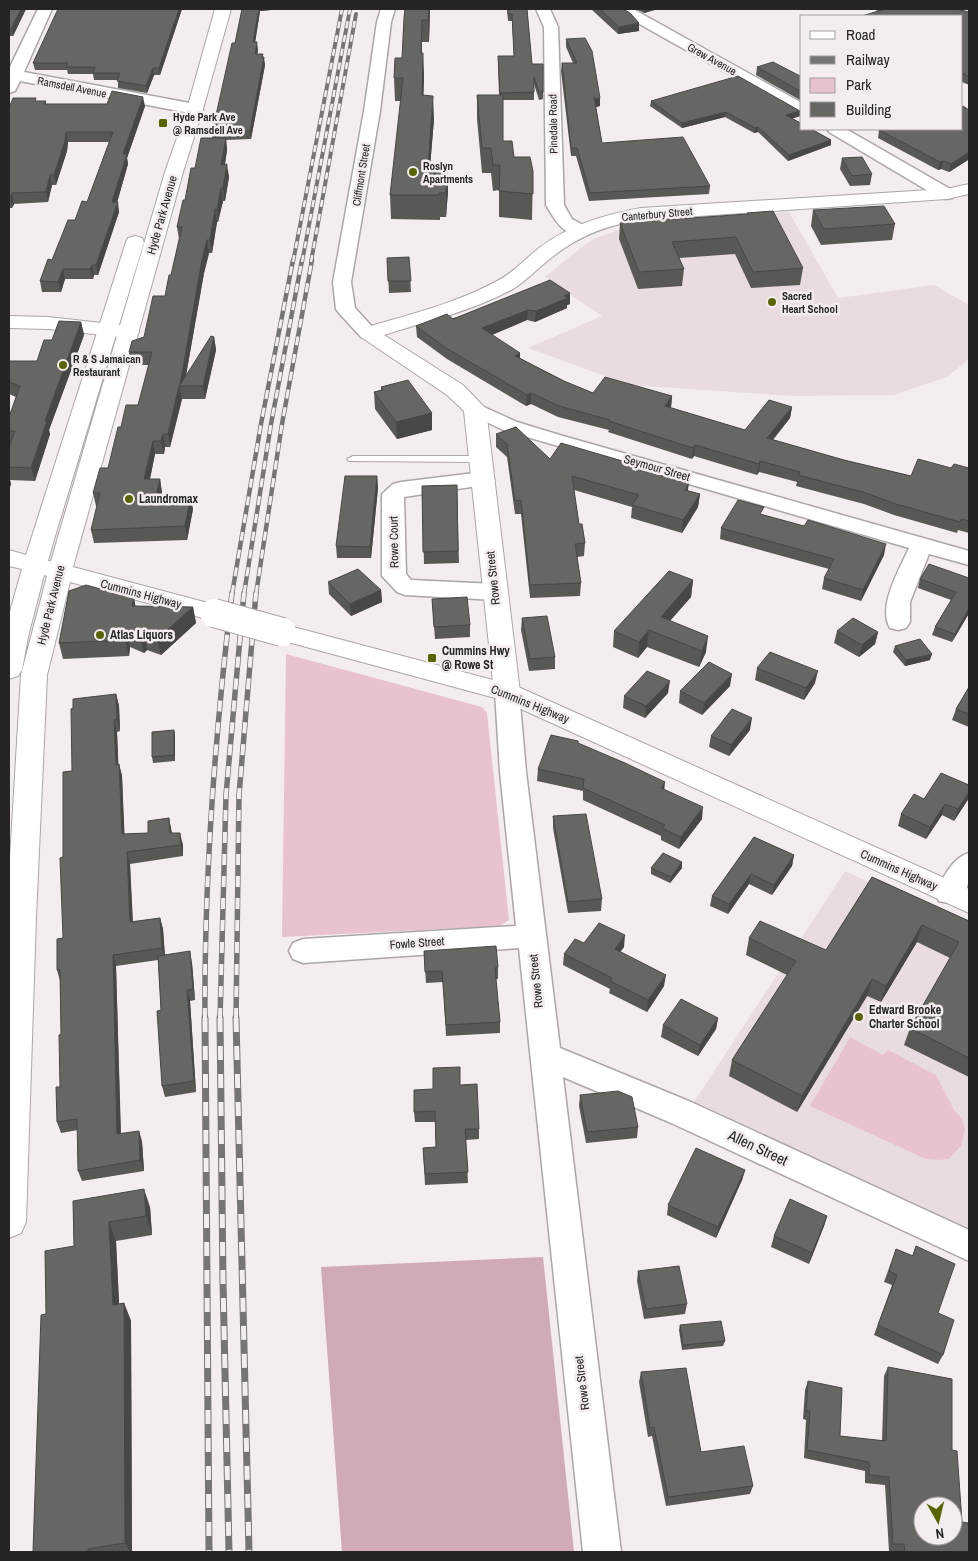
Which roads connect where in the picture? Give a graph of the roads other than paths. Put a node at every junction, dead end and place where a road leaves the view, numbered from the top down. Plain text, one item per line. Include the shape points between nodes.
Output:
1 (45, 9) edge
2 (223, 9) edge
3 (388, 9) edge
4 (543, 9) edge
5 (623, 9) edge
6 (11, 79) edge
7 (184, 87) dead end
8 (793, 88) edge
9 (775, 94) junction
10 (186, 108) junction
11 (800, 109) edge
12 (862, 130) edge
13 (842, 132) edge
14 (969, 189) edge
15 (946, 194) junction
16 (969, 206) edge
17 (579, 230) junction
18 (9, 322) edge
19 (118, 331) junction
20 (368, 333) junction
21 (475, 409) junction
22 (354, 459) dead end
23 (482, 469) junction
24 (922, 544) junction
25 (9, 558) edge
26 (969, 558) edge
27 (46, 569) junction
28 (495, 592) junction
29 (898, 622) dead end
30 (9, 670) edge
31 (507, 692) junction
32 (969, 863) edge
33 (959, 897) edge
34 (15, 918) edge
35 (531, 936) junction
36 (303, 951) dead end
37 (544, 1055) junction
38 (9, 1222) edge
39 (969, 1246) edge
40 (602, 1552) edge

1 - 6 street
2 - 10 main road, Hyde Park Avenue
3 - 20 street, Cliffmont Street via 342,282 346,308
4 - 17 street, Pinedale Road via 551,26 555,206 565,222
5 - 9 street, Grew Avenue
6 - 10 street, Ramsdell Avenue
7 - 10 main road, Hyde Park Avenue
8 - 9 street
9 - 11 street, Grew Avenue
10 - 19 main road, Hyde Park Avenue
12 - 13 street
13 - 15 street
14 - 15 main road, Canterbury Street
15 - 16 main road
15 - 17 main road, Canterbury Street via 641,214 602,221
17 - 20 main road, Canterbury Street via 505,285
18 - 19 main road
19 - 27 main road, Hyde Park Avenue via 96,450
20 - 21 main road, Seymour Street via 456,390
21 - 23 main road, Rowe Street
21 - 24 street, Seymour Street via 510,426
22 - 23 lane
23 - 28 main road, Rowe Street
23 - 28 street, Rowe Court via 401,489 393,494 394,576 405,587
24 - 26 street, Seymour Street
24 - 29 street via 898,602
25 - 27 main road, Cummins Highway
27 - 30 main road, Hyde Park Avenue via 15,636
27 - 31 main road, Cummins Highway, bridge
27 - 34 main road, Hyde Park Avenue via 33,687
28 - 31 main road, Rowe Street
31 - 33 main road, Cummins Highway
31 - 35 street, Rowe Street
32 - 33 street
34 - 38 main road, Hyde Park Avenue
35 - 36 street, Fowle Street
35 - 37 street, Rowe Street
37 - 39 street, Allen Street via 680,1112
37 - 40 street, Rowe Street

